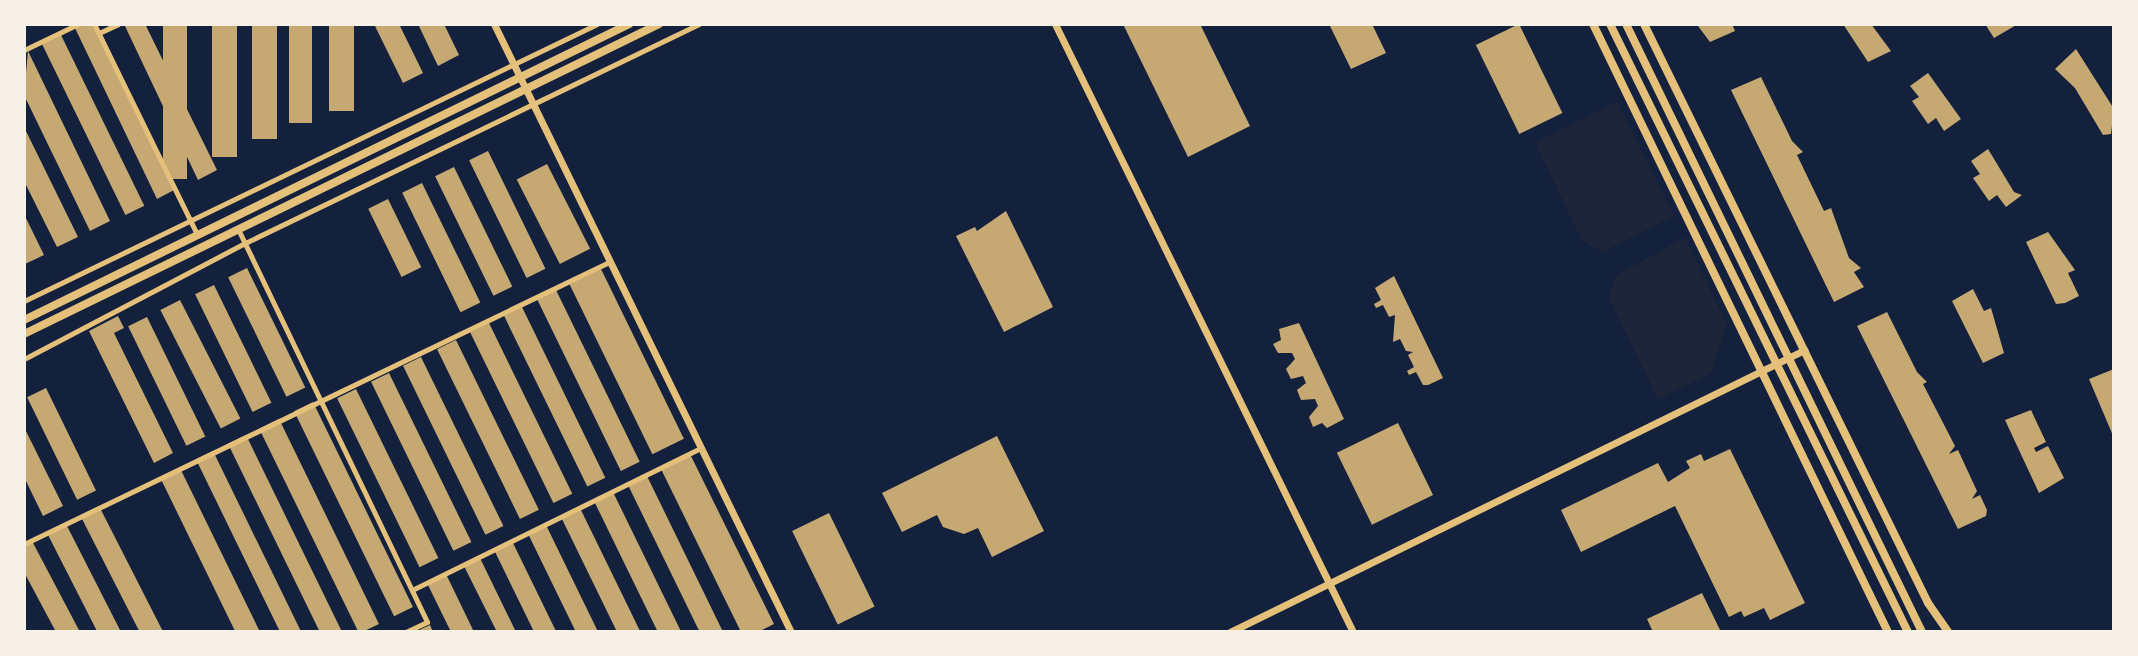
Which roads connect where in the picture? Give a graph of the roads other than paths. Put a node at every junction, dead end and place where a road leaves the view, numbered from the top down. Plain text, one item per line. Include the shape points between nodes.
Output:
1 (78, 24) edge
2 (94, 24) edge
3 (118, 24) edge
4 (494, 24) edge
5 (597, 24) edge
6 (629, 24) edge
7 (659, 24) edge
8 (699, 24) edge
9 (1056, 24) edge
10 (1593, 24) edge
11 (1610, 24) edge
12 (1626, 24) edge
13 (1644, 24) edge
14 (99, 33) junction
15 (24, 50) edge
16 (513, 64) junction
17 (520, 78) junction
18 (526, 89) junction
19 (534, 106) junction
20 (191, 221) junction
21 (238, 229) junction
22 (197, 234) junction
23 (245, 243) junction
24 (609, 262) junction
25 (24, 301) edge
26 (24, 320) edge
27 (24, 334) edge
28 (1804, 350) junction
29 (1788, 358) junction
30 (24, 359) edge
31 (1777, 364) junction
32 (1763, 371) junction
33 (320, 401) junction
34 (699, 449) junction
35 (24, 544) edge
36 (1329, 584) junction
37 (412, 590) junction
38 (406, 632) edge
39 (791, 632) edge
40 (1230, 632) edge
41 (1353, 632) edge
42 (1888, 632) edge
43 (1908, 632) edge
44 (1922, 632) edge
45 (1948, 632) edge

1 - 15 street
2 - 14 street
3 - 14 street
4 - 16 street
5 - 16 street
6 - 17 main road
7 - 18 main road
8 - 19 street
9 - 36 street
10 - 32 main road
11 - 31 main road
12 - 29 main road
13 - 28 main road
14 - 20 street
16 - 17 street
16 - 20 street
17 - 18 street
17 - 22 main road
18 - 19 street
18 - 21 main road
19 - 23 street
19 - 24 street
20 - 22 street
20 - 25 street
21 - 23 street
21 - 27 main road
22 - 26 main road
23 - 30 street
23 - 33 street
24 - 33 street
24 - 34 street
28 - 29 street
28 - 45 main road
29 - 31 street
29 - 44 main road
31 - 32 street
31 - 43 main road
32 - 36 street
32 - 42 main road
33 - 35 street
33 - 37 street
34 - 37 street
34 - 39 street
36 - 40 street
36 - 41 street
37 - 38 street via 427,622

